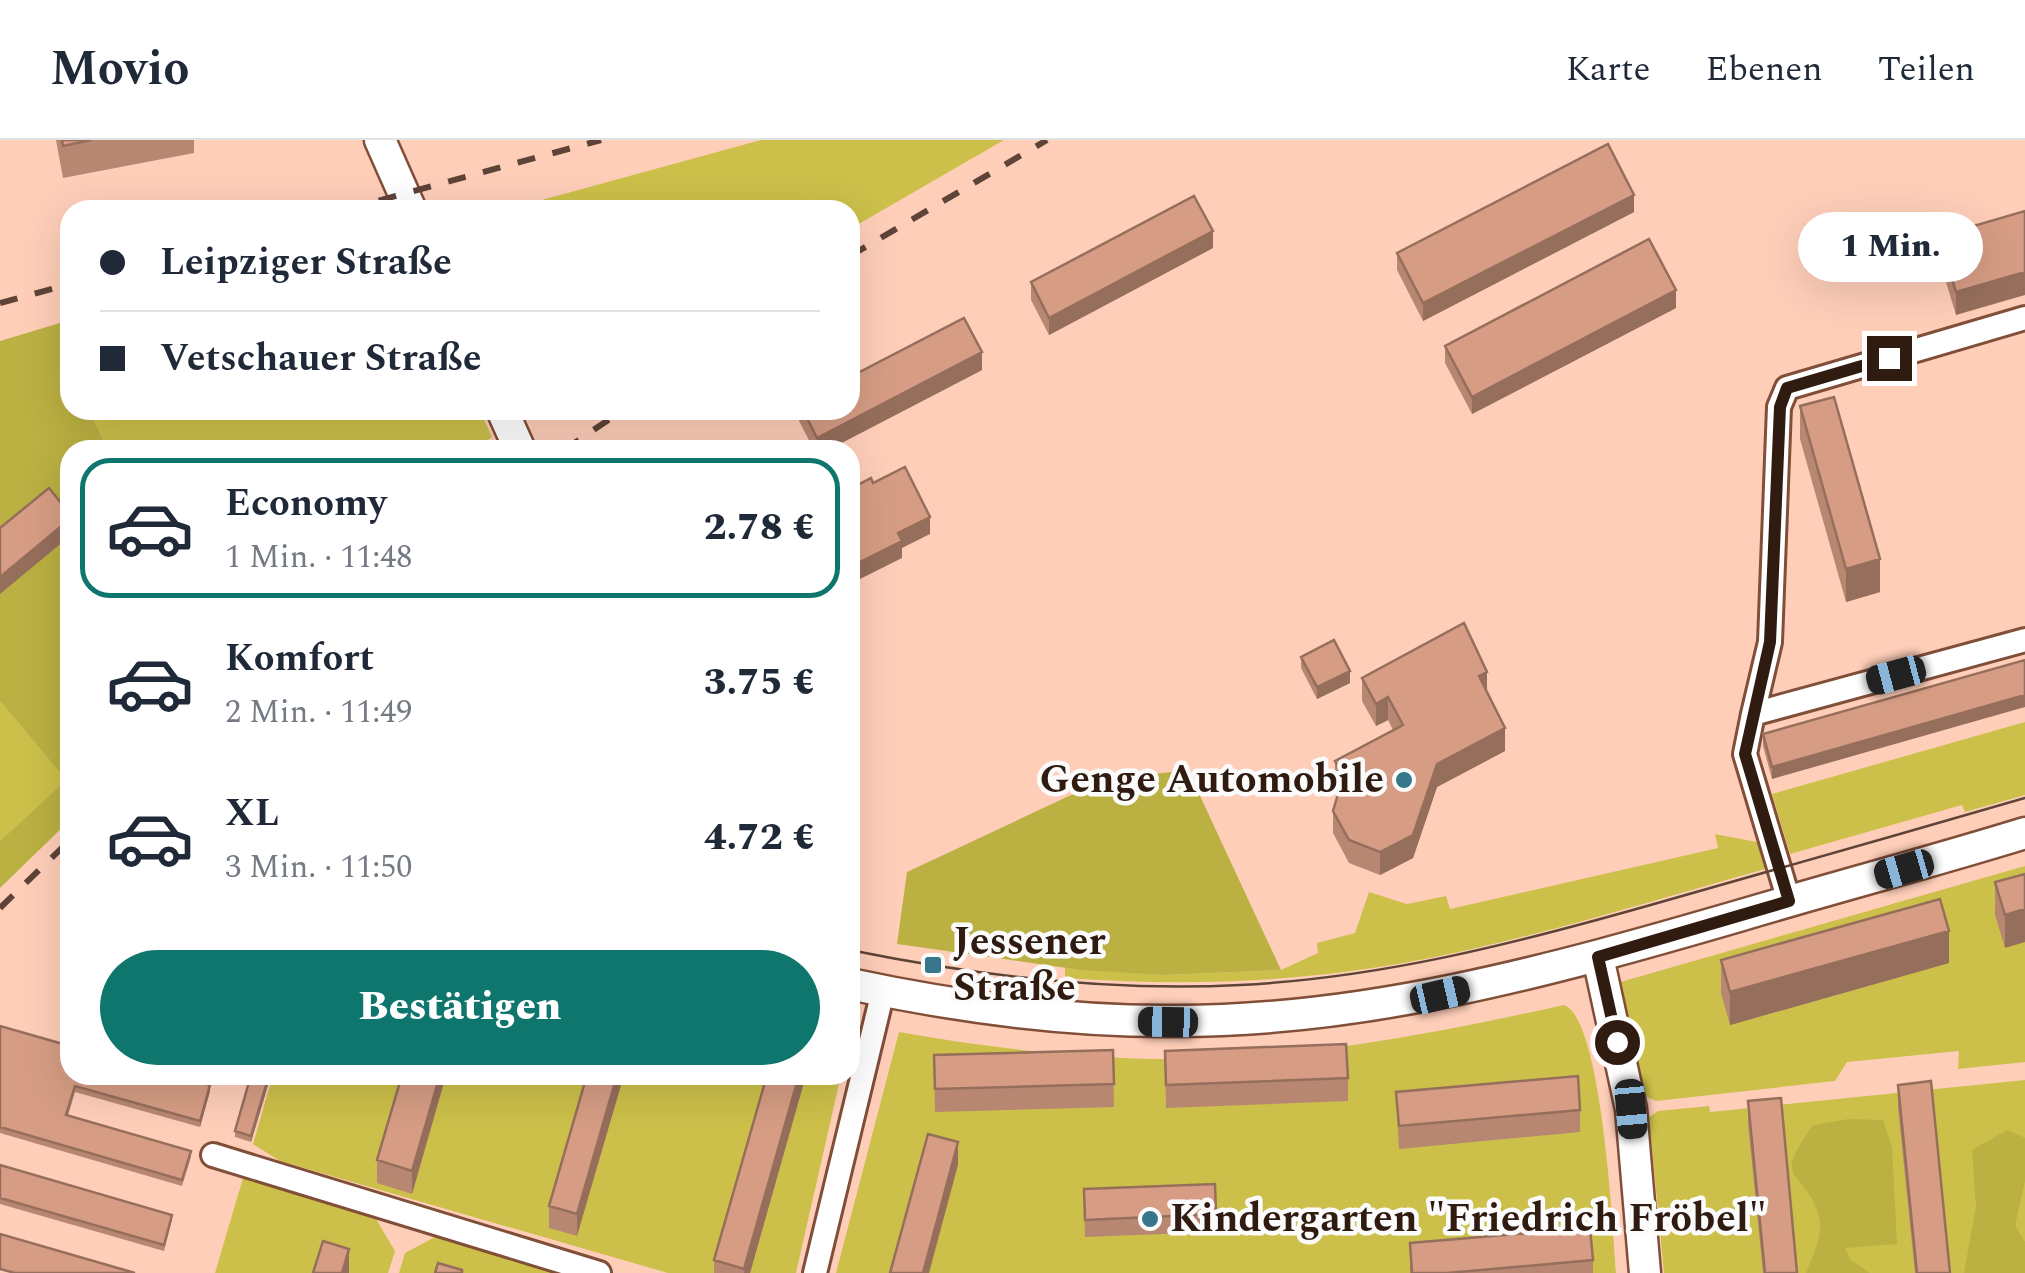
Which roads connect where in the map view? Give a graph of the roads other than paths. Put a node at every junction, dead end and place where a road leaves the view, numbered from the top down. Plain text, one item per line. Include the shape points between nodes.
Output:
1 (380, 140) edge
2 (406, 200) edge
3 (2025, 318) edge
4 (2025, 640) edge
5 (1753, 714) junction
6 (2025, 834) edge
7 (1789, 901) junction
8 (1598, 957) junction
9 (860, 986) edge
10 (883, 991) junction
11 (213, 1155) dead end
12 (599, 1273) edge
13 (815, 1273) edge
14 (1646, 1273) edge

1 - 2 street
3 - 5 street via 1787,388 1780,407 1770,642
4 - 5 street
5 - 7 street via 1745,754
6 - 7 street
7 - 8 street
8 - 10 street via 1440,995 1230,1019 1048,1016
8 - 14 street via 1631,1109
9 - 10 street
10 - 13 street
11 - 12 street

